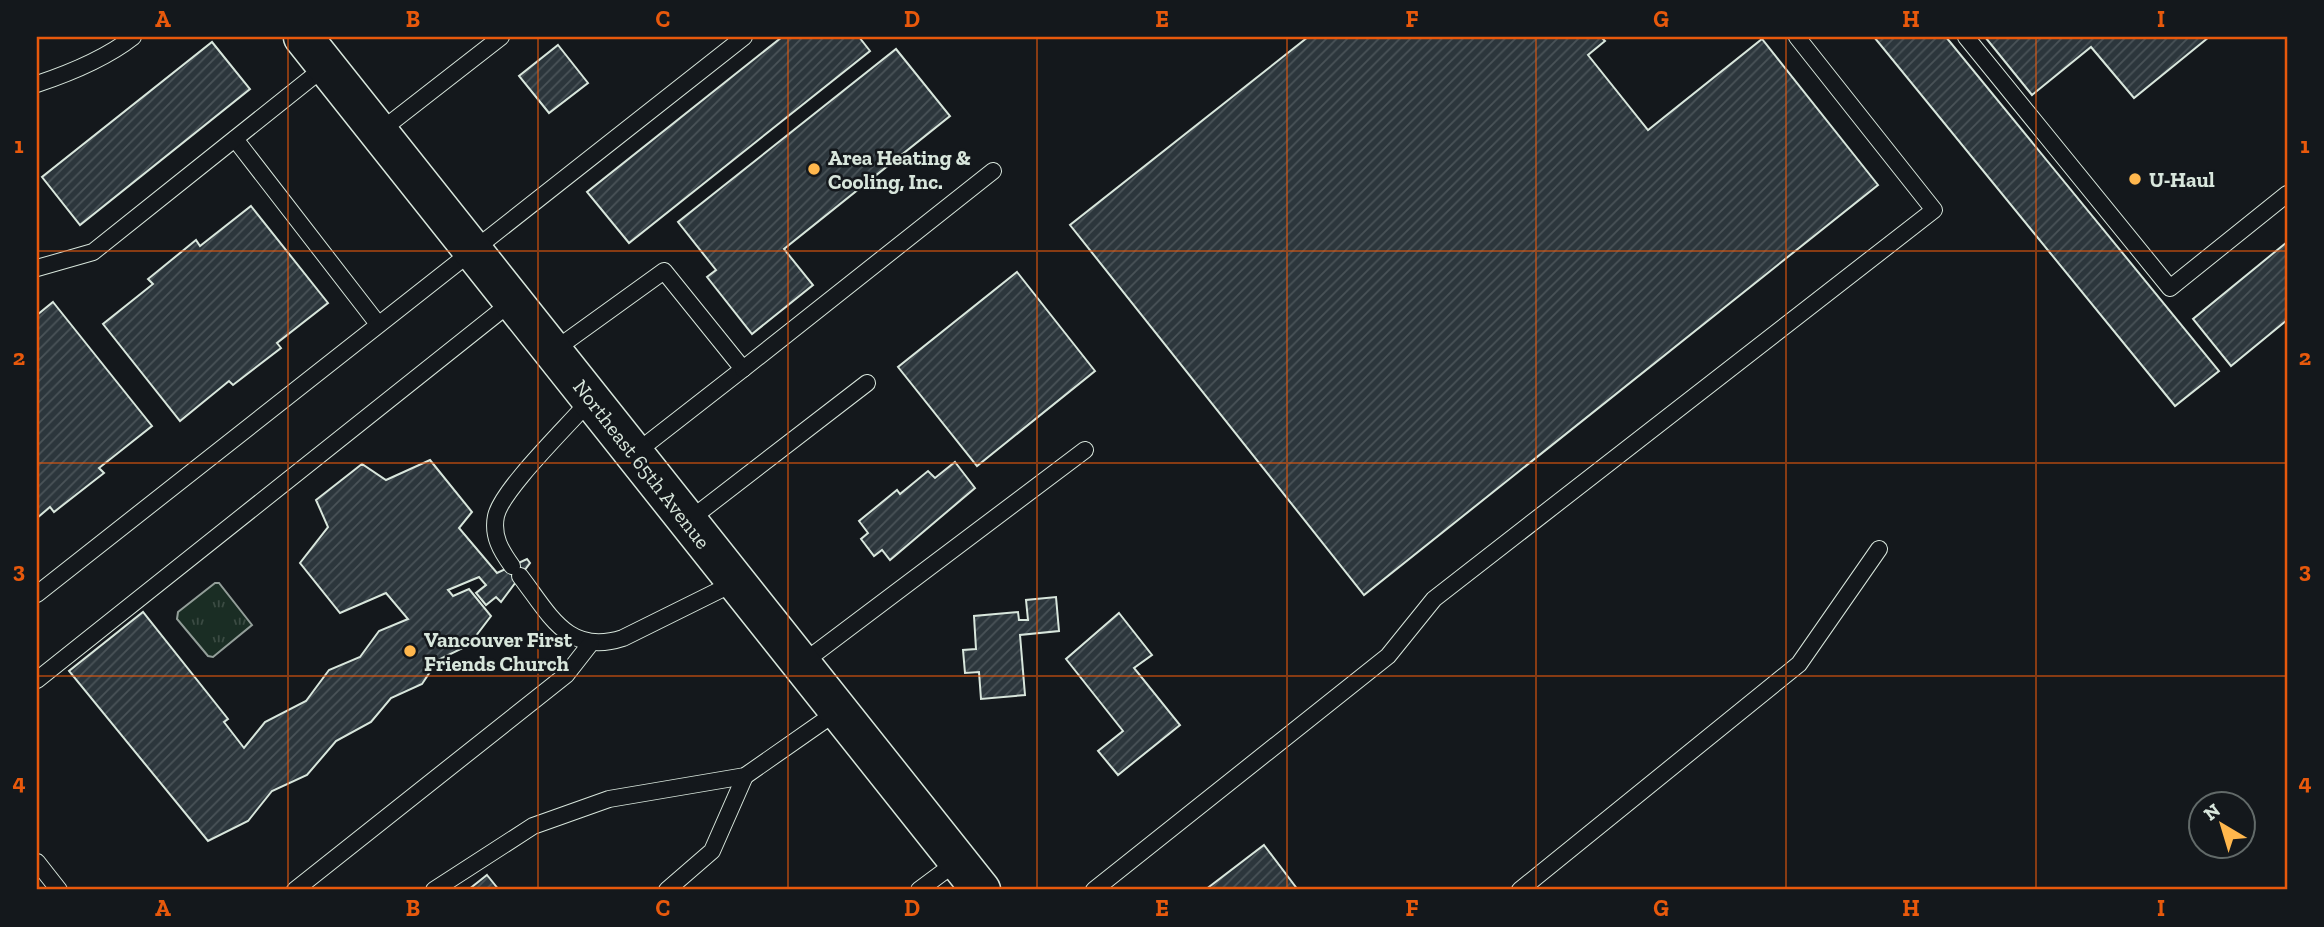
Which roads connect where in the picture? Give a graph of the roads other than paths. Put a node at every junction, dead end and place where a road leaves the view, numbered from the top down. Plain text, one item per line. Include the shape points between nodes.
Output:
1 (133, 37) edge
2 (501, 37) edge
3 (744, 37) edge
4 (1797, 37) edge
5 (1966, 37) edge
6 (315, 51) edge
7 (37, 84) edge
8 (379, 132) junction
9 (235, 139) junction
10 (993, 171) dead end
11 (2287, 194) edge
12 (472, 249) junction
13 (37, 268) edge
14 (513, 301) junction
15 (378, 324) junction
16 (553, 351) junction
17 (743, 369) junction
18 (867, 383) dead end
19 (591, 399) junction
20 (1085, 450) dead end
21 (634, 454) junction
22 (688, 522) junction
23 (1879, 549) dead end
24 (736, 582) junction
25 (37, 594) edge
26 (591, 643) junction
27 (801, 664) junction
28 (37, 680) edge
29 (838, 711) junction
30 (745, 776) junction
31 (37, 862) edge
32 (969, 876) edge
33 (59, 890) edge
34 (295, 890) edge
35 (434, 890) edge
36 (667, 890) edge
37 (919, 890) edge
38 (1094, 890) edge
39 (1520, 890) edge

1 - 7 lane via 117,49
2 - 8 lane
3 - 12 lane
4 - 38 lane via 1934,210 1434,599 1388,656
5 - 11 lane via 2170,288
6 - 8 street, Northeast 65th Avenue
6 - 9 lane
8 - 12 street, Northeast 65th Avenue
9 - 13 lane via 93,252
9 - 15 lane
10 - 17 lane
12 - 14 street, Northeast 65th Avenue
12 - 15 lane
14 - 16 street, Northeast 65th Avenue
14 - 28 lane
15 - 25 lane
16 - 17 lane via 664,271
16 - 19 street, Northeast 65th Avenue
17 - 21 lane
18 - 22 lane
19 - 21 street, Northeast 65th Avenue
19 - 26 lane via 501,504 495,531 516,571 561,629
20 - 27 lane
21 - 22 street, Northeast 65th Avenue
22 - 24 street, Northeast 65th Avenue
23 - 39 lane via 1799,664
24 - 26 lane via 623,638
24 - 27 street, Northeast 65th Avenue
26 - 34 lane via 566,675
27 - 29 street, Northeast 65th Avenue
29 - 30 lane
29 - 32 street, Northeast 65th Avenue
30 - 35 lane via 609,799 533,826
30 - 36 lane via 712,851
31 - 33 lane
32 - 37 lane

